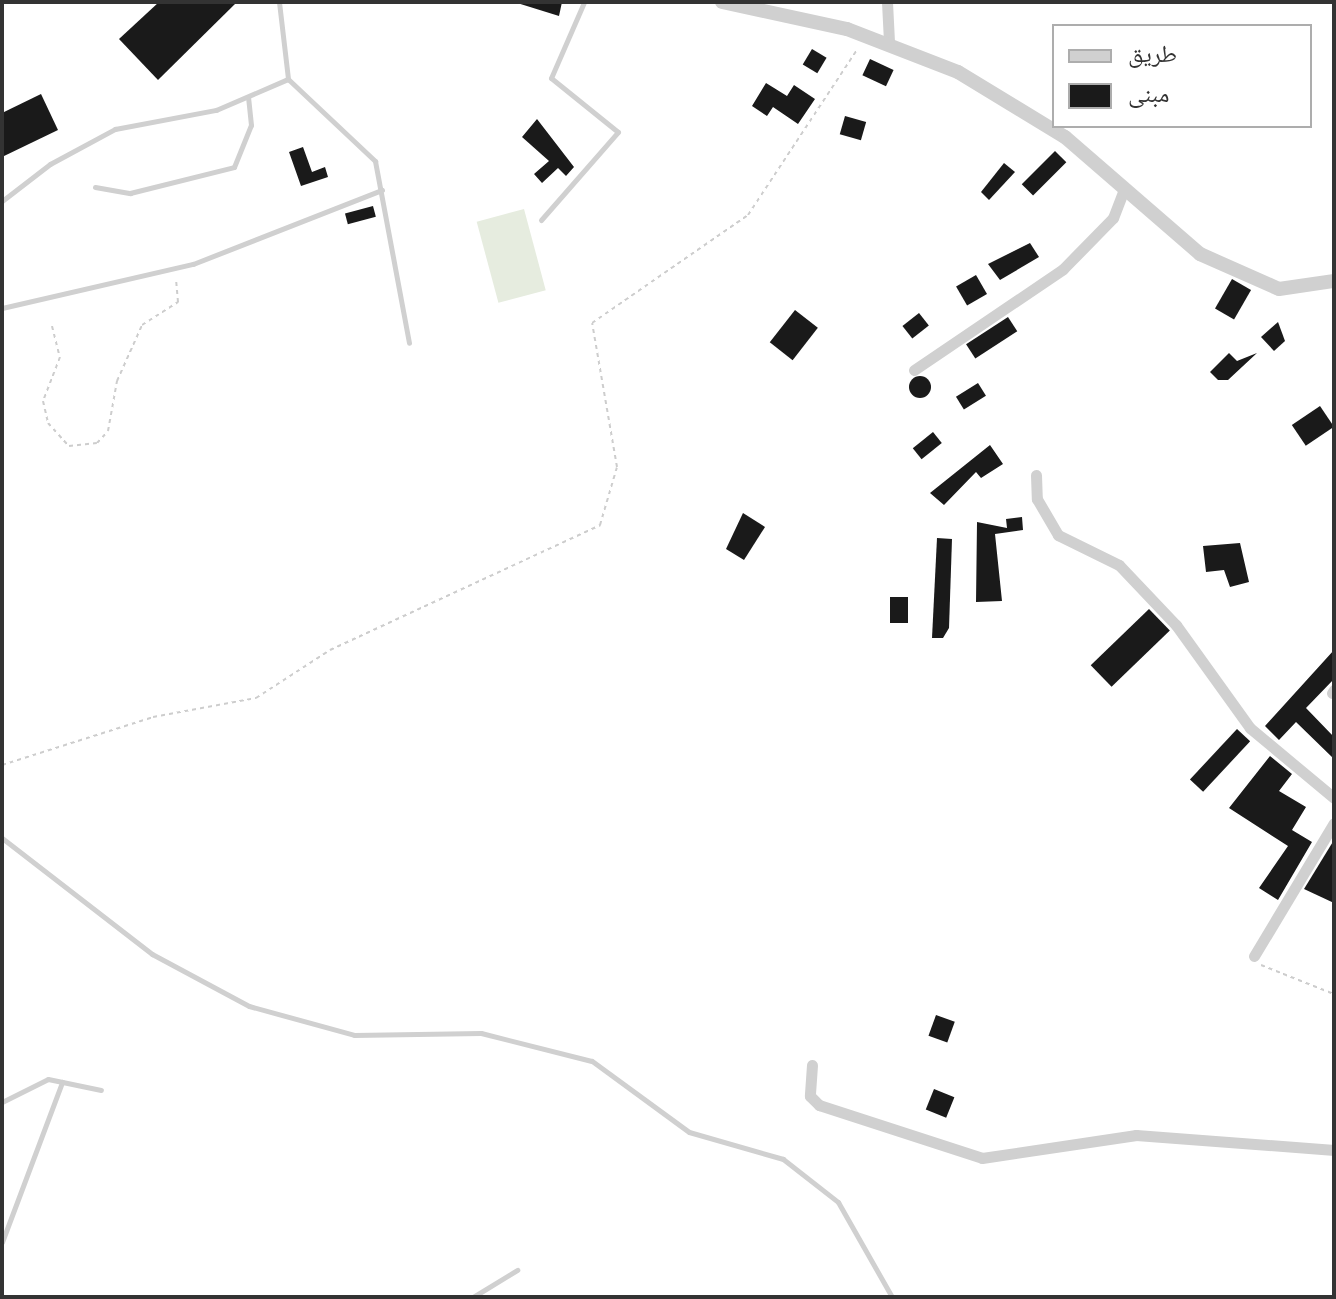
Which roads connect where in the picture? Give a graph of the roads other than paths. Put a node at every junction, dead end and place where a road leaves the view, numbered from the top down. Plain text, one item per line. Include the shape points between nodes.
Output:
1 (279, 2) edge
2 (584, 2) edge
3 (722, 2) edge
4 (887, 2) edge
5 (889, 42) junction
6 (288, 79) junction
7 (248, 97) junction
8 (95, 187) dead end
9 (382, 190) junction
10 (1124, 190) junction
11 (2, 201) edge
12 (541, 220) dead end
13 (1334, 281) edge
14 (2, 308) edge
15 (409, 343) dead end
16 (914, 370) dead end
17 (1036, 475) dead end
18 (1334, 798) edge
19 (1334, 823) edge
20 (2, 838) edge
21 (1254, 956) road end
22 (812, 1065) dead end
23 (62, 1082) junction
24 (101, 1090) dead end
25 (2, 1102) edge
26 (1334, 1150) edge
27 (2, 1242) edge
28 (517, 1270) dead end
29 (473, 1297) edge
30 (892, 1297) edge

1 - 6 lane
2 - 12 lane via 551,78 618,132
3 - 5 street
4 - 5 street
5 - 10 street via 1018,105
6 - 7 lane
6 - 9 lane via 362,143
7 - 8 lane via 251,125 234,167 130,193
7 - 11 lane via 179,120 115,129 50,164
9 - 14 lane via 176,269
9 - 15 lane
10 - 13 street via 1200,254 1255,282 1307,289
10 - 16 street via 1113,218 1063,269
17 - 18 street via 1037,499 1058,535 1119,565 1176,625 1250,728
19 - 21 street
20 - 30 lane via 152,954 249,1006 354,1035 481,1033 592,1061 680,1127 783,1159 838,1202
22 - 26 street via 810,1096 819,1105 982,1158 1136,1135
23 - 24 lane
23 - 25 lane via 35,1081
23 - 27 lane
28 - 29 lane

